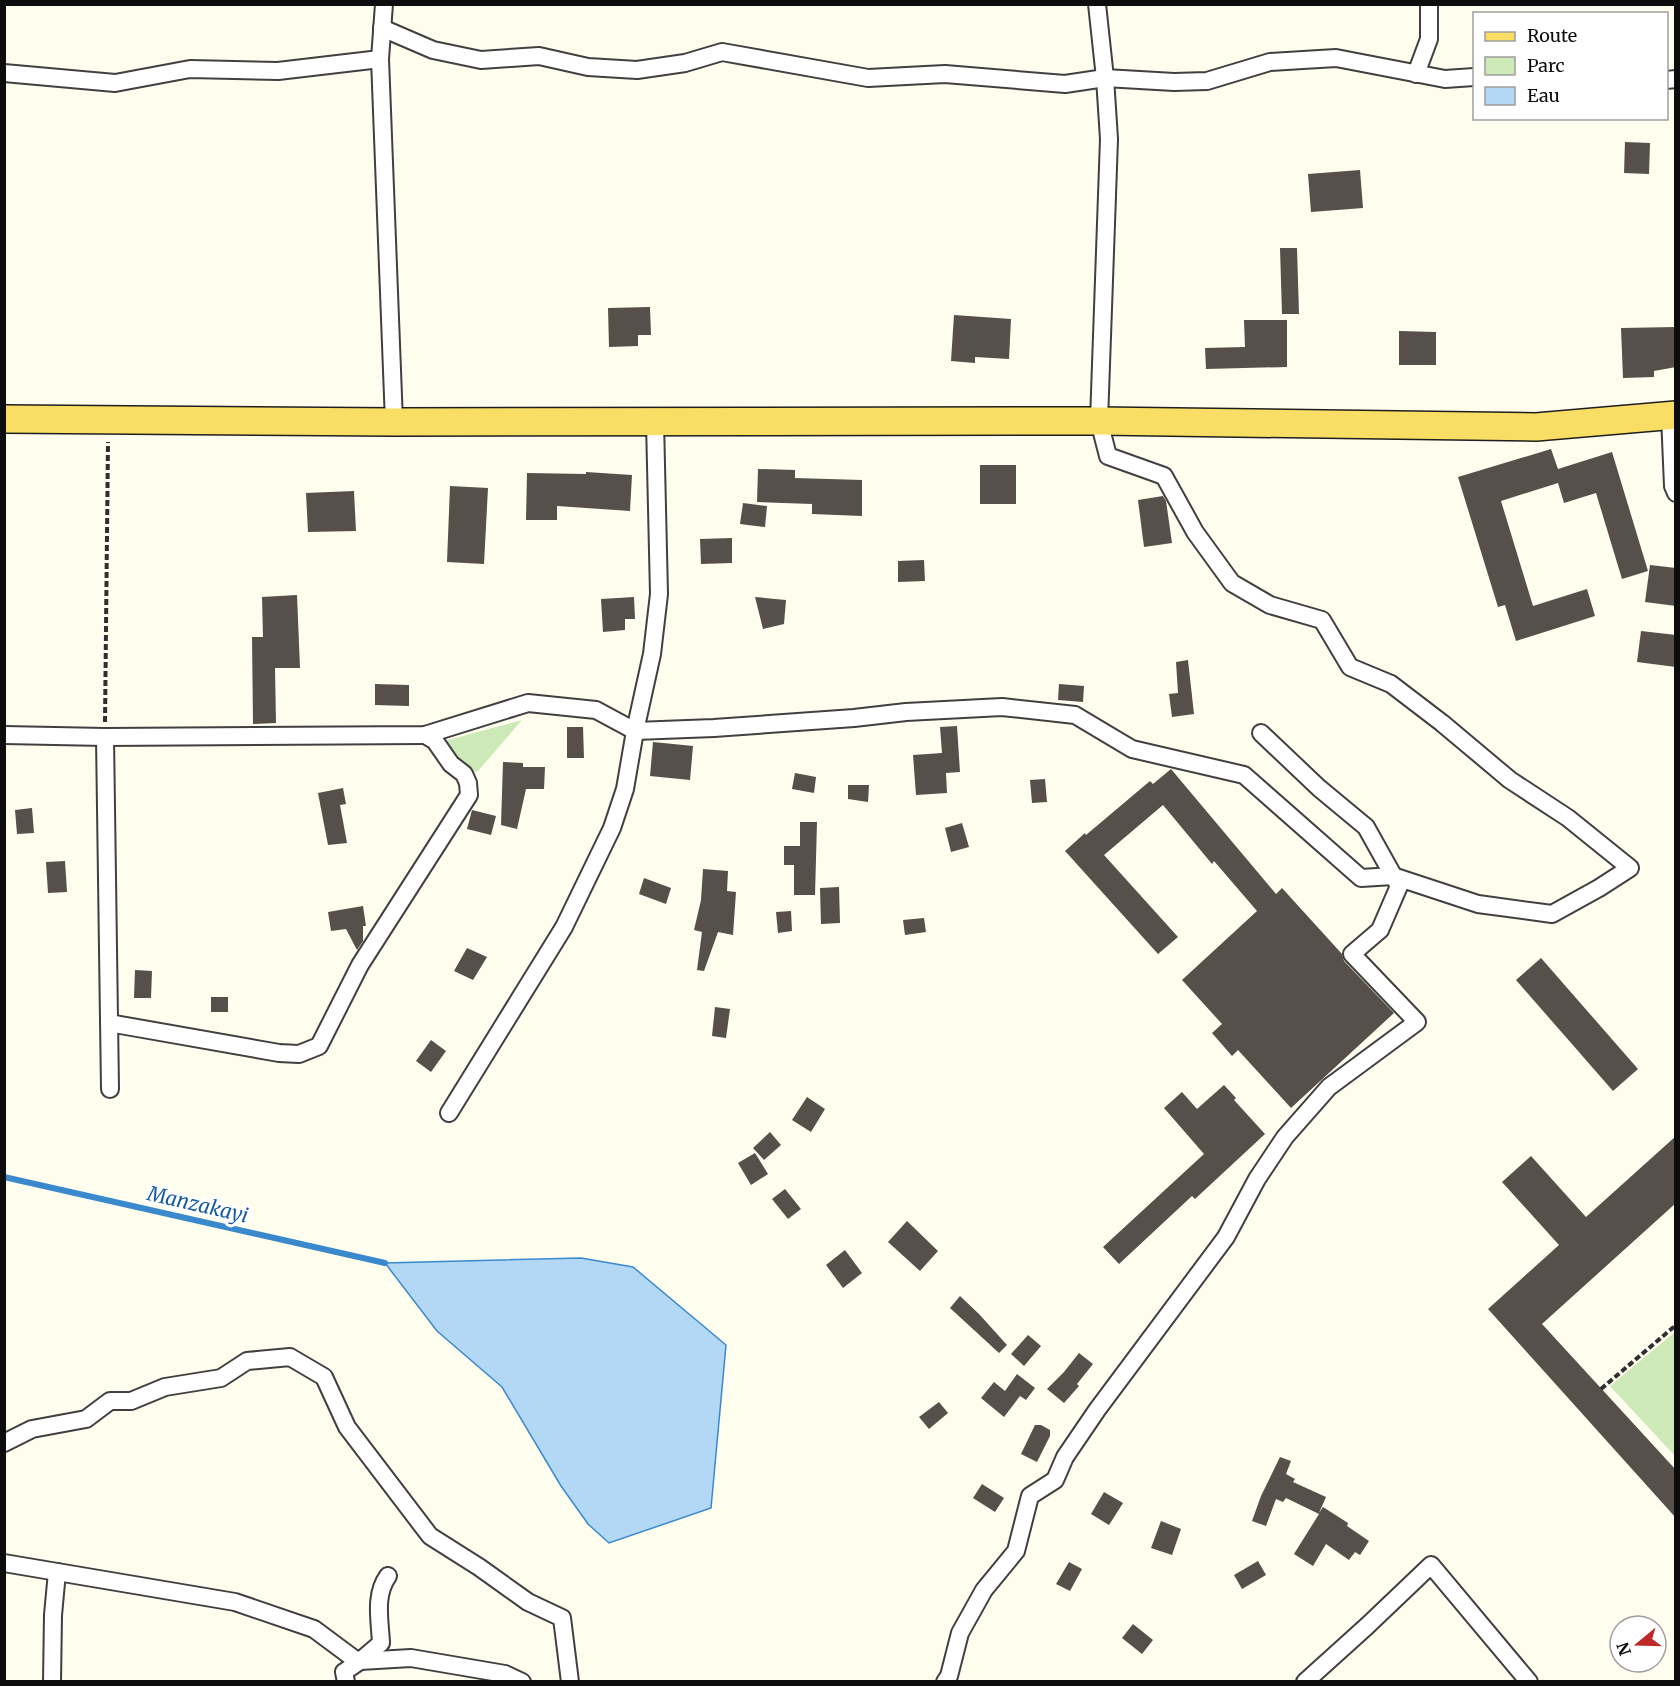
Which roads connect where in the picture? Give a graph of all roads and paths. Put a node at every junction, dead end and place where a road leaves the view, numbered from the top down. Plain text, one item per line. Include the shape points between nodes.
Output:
1 (384, 4) edge
2 (1097, 4) edge
3 (1429, 4) edge
4 (382, 28) junction
5 (380, 59) junction
6 (4, 73) edge
7 (1416, 74) junction
8 (1473, 77) edge
9 (1105, 78) junction
10 (1673, 415) edge
11 (4, 419) edge
12 (108, 420) junction
13 (1099, 421) junction
14 (394, 422) junction
15 (655, 422) junction
16 (1676, 493) edge
17 (635, 731) junction
18 (1261, 733) dead end
19 (4, 735) edge
20 (425, 735) junction
21 (105, 736) junction
22 (1393, 876) junction
23 (109, 1023) junction
24 (110, 1089) dead end
25 (449, 1113) dead end
26 (1676, 1326) edge
27 (1601, 1389) dead end
28 (4, 1443) edge
29 (4, 1563) edge
30 (57, 1572) junction
31 (388, 1576) dead end
32 (360, 1661) junction
33 (462, 1674) edge
34 (52, 1682) edge
35 (346, 1682) edge
36 (522, 1682) edge
37 (570, 1682) edge
38 (945, 1682) edge
39 (1305, 1682) edge
40 (1529, 1682) edge

1 - 4 street
2 - 9 street
3 - 7 street via 1429,39
4 - 5 street
4 - 9 street via 433,50 481,60 539,56 588,67 637,70 685,63 722,52 868,78 945,74 1065,84
5 - 6 street via 278,71 190,69 115,83
5 - 14 street
7 - 8 street via 1445,79
7 - 9 street via 1336,58 1270,62 1207,81
9 - 13 street via 1109,140
10 - 13 main road via 1536,427
10 - 16 street
11 - 12 main road
12 - 14 main road
12 - 21 path
13 - 15 main road
13 - 22 street via 1108,456 1164,476 1195,532 1232,583 1270,605 1322,620 1350,667 1391,684 1510,780 1568,818 1630,868 1552,914 1478,904
14 - 15 main road
15 - 17 street via 659,594 652,654
17 - 20 street via 596,710 528,702
17 - 22 street via 1002,707 1075,715 1132,749 1244,775 1361,878
17 - 25 street via 625,789 612,828 564,927
18 - 22 street via 1366,827
19 - 21 street
20 - 21 street
20 - 23 street via 464,774 469,795 360,965 320,1046 299,1054 279,1053
21 - 23 street
22 - 38 street via 1399,886 1380,930 1352,954 1417,1023 1329,1087 1285,1137 1226,1237 1091,1419 1065,1457 1055,1480 1030,1496 1016,1551 984,1590 960,1633
23 - 24 street
26 - 27 path
28 - 37 street via 32,1429 86,1419 110,1401 131,1401 165,1387 221,1378 247,1361 290,1357 324,1377 347,1427 430,1536 528,1602 562,1618
29 - 30 street
30 - 32 street via 235,1602 314,1629
30 - 34 street
31 - 32 street via 380,1595 381,1643
32 - 33 street via 411,1658
32 - 35 street via 344,1672
33 - 36 street via 505,1674
39 - 40 street via 1431,1565

